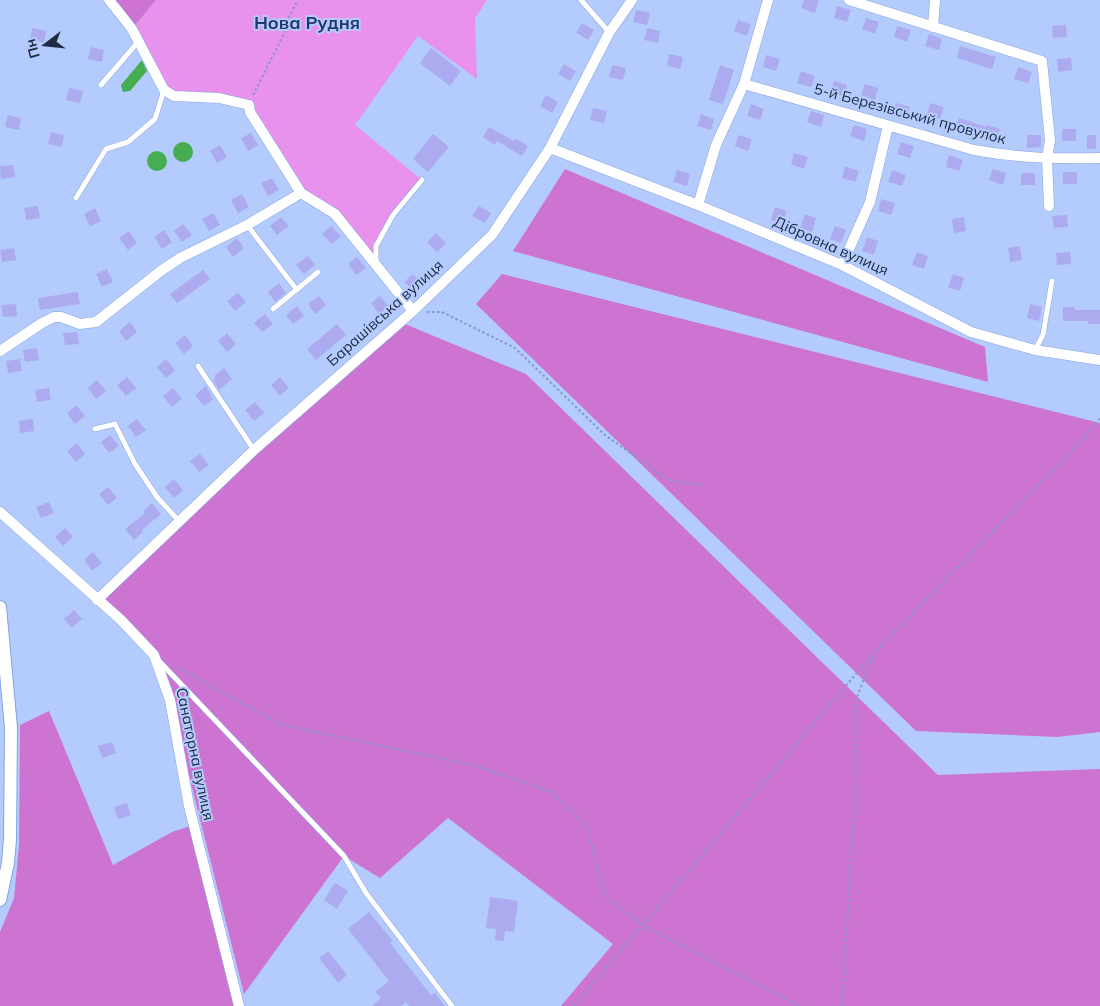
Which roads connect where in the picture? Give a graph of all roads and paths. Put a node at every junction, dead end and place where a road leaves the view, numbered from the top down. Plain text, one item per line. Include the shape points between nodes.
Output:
1 (109, 0) edge
2 (298, 0) edge
3 (581, 0) edge
4 (632, 0) edge
5 (768, 0) edge
6 (849, 0) edge
7 (935, 0) edge
8 (933, 27) junction
9 (609, 33) junction
10 (138, 42) junction
11 (744, 84) junction
12 (101, 85) dead end
13 (164, 90) junction
14 (249, 105) junction
15 (888, 126) junction
16 (550, 148) junction
17 (1100, 158) edge
18 (1047, 159) junction
19 (422, 180) dead end
20 (301, 193) junction
21 (76, 198) dead end
22 (698, 205) junction
23 (1049, 206) dead end
24 (247, 225) junction
25 (376, 265) junction
26 (842, 265) junction
27 (318, 272) dead end
28 (1052, 281) dead end
29 (296, 290) junction
30 (273, 309) dead end
31 (413, 311) junction
32 (1034, 350) junction
33 (0, 351) edge
34 (1100, 360) edge
35 (198, 366) dead end
36 (1100, 418) edge
37 (95, 429) dead end
38 (254, 450) junction
39 (703, 485) dead end
40 (0, 512) edge
41 (179, 521) junction
42 (97, 600) junction
43 (0, 606) edge
44 (874, 653) junction
45 (154, 655) junction
46 (171, 665) dead end
47 (0, 900) edge
48 (644, 926) junction
49 (239, 1006) edge
50 (452, 1006) edge
51 (574, 1006) edge
52 (800, 1006) edge
53 (842, 1006) edge

1 - 10 street
2 - 14 path
3 - 9 lane
4 - 9 street, Барашівська вулиця
5 - 11 street
6 - 8 street
7 - 8 street
8 - 18 street via 1042,62 1050,140
9 - 16 street, Барашівська вулиця
10 - 12 lane
10 - 13 street
11 - 15 street, 5-й Березівський провулок
11 - 22 street via 716,145
13 - 14 street via 174,96 219,98
13 - 21 lane via 156,119 128,142 106,149
14 - 20 street via 250,112
15 - 18 street, 5-й Березівський провулок via 974,150
15 - 26 street via 870,202
16 - 22 street, Дібровна вулиця
16 - 31 street, Барашівська вулиця via 492,235
17 - 18 street, 5-й Березівський провулок
18 - 23 street
19 - 25 lane via 393,214 376,246
20 - 24 street
20 - 25 street via 335,214
22 - 26 street, Дібровна вулиця
24 - 29 lane
24 - 33 street via 180,258 96,322 80,324 54,317
25 - 31 street
26 - 32 street, Дібровна вулиця via 971,332
27 - 29 lane
28 - 32 lane via 1043,335
29 - 30 lane
31 - 38 street, Барашівська вулиця
31 - 39 path via 442,312 515,348 605,435 668,480
32 - 34 street, Дібровна вулиця
35 - 38 lane
36 - 44 path
37 - 41 lane via 115,424 135,464 157,497
38 - 41 street, Барашівська вулиця
40 - 42 street, Санаторна вулиця
41 - 42 street, Барашівська вулиця
42 - 45 street, Санаторна вулиця
43 - 47 street via 11,728 10,839
44 - 48 path
44 - 53 path via 857,697 856,779
45 - 49 street, Санаторна вулиця via 170,700 189,806
45 - 50 lane via 344,856 366,893
46 - 48 path via 282,725 473,765 552,792 587,827 605,896
48 - 51 path
48 - 52 path

